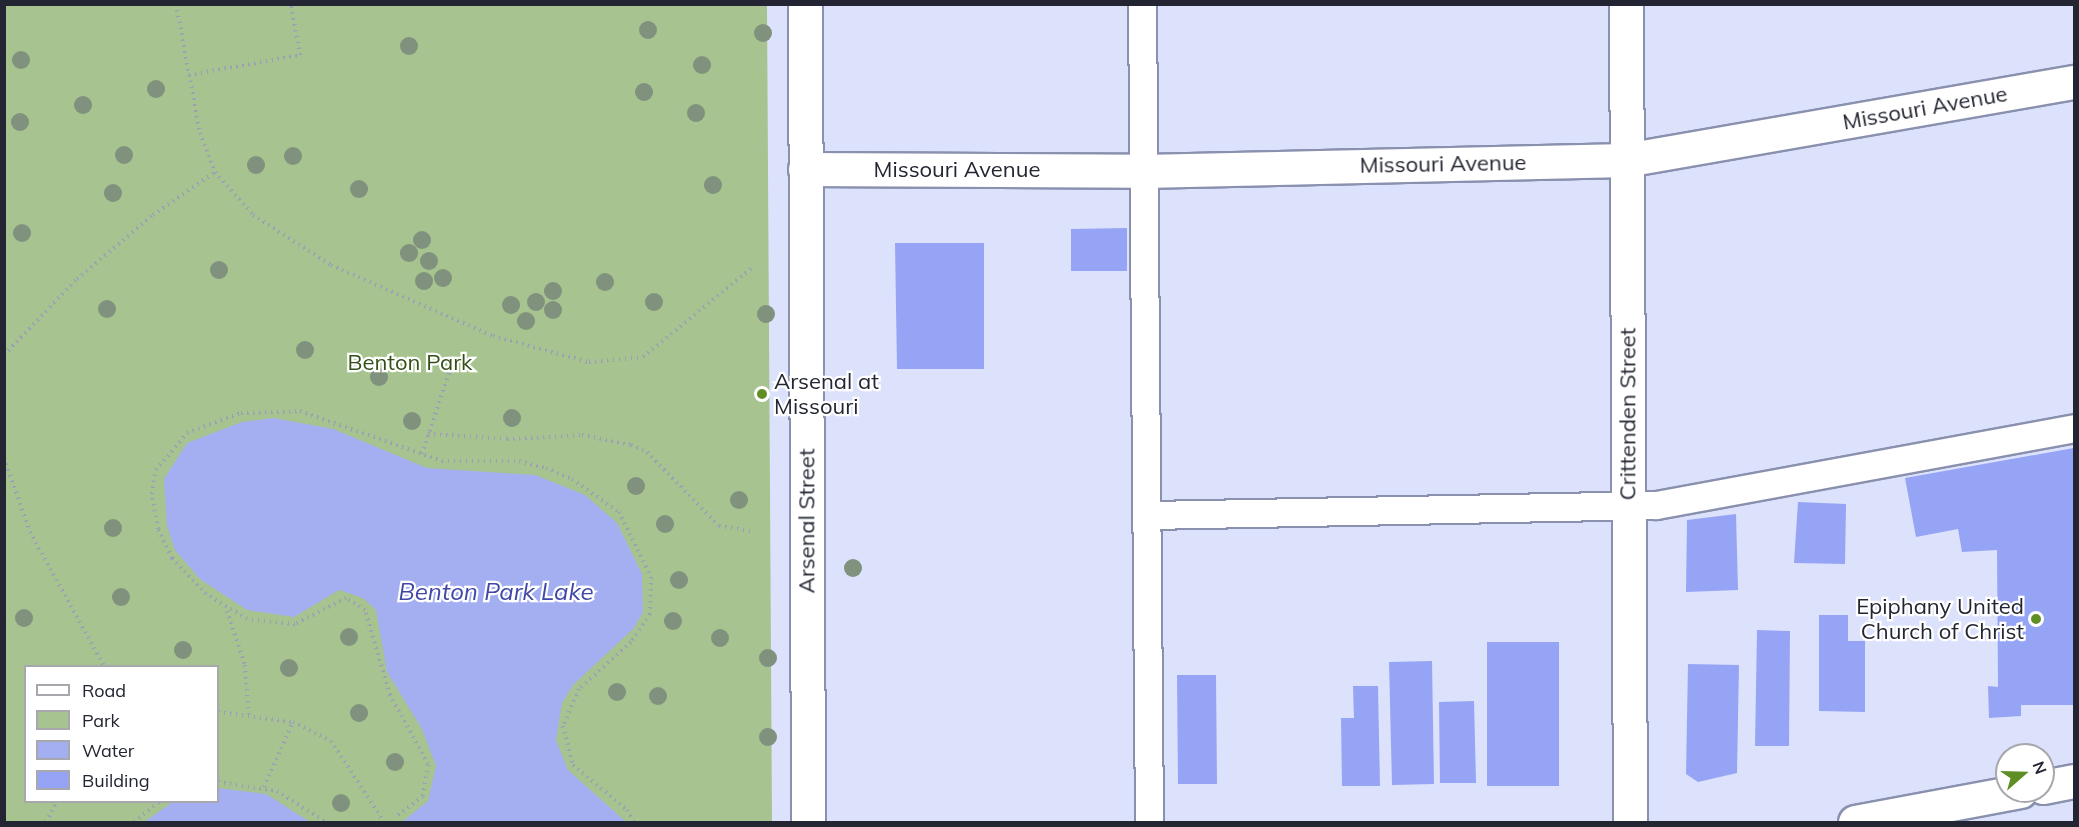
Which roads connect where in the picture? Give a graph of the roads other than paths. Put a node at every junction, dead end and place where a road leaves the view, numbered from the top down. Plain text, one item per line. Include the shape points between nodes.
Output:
1 (805, 4) edge
2 (1142, 4) edge
3 (1626, 4) edge
4 (2074, 82) edge
5 (1626, 160) junction
6 (805, 169) junction
7 (1143, 171) junction
8 (2074, 428) edge
9 (1628, 505) junction
10 (1150, 515) junction
11 (2074, 781) edge
12 (2055, 785) edge
13 (1995, 796) edge
14 (808, 822) edge
15 (1149, 822) edge
16 (1630, 822) edge
17 (1855, 822) edge

1 - 6 street, Arsenal Street
2 - 7 lane
3 - 5 street, Crittenden Street
4 - 5 street, Missouri Avenue
5 - 7 street, Missouri Avenue
5 - 9 street, Crittenden Street
6 - 7 street, Missouri Avenue
6 - 14 street, Arsenal Street
7 - 10 lane
8 - 9 lane via 1656,505
9 - 10 lane
9 - 16 street, Crittenden Street
10 - 15 lane
11 - 12 street
13 - 17 street

